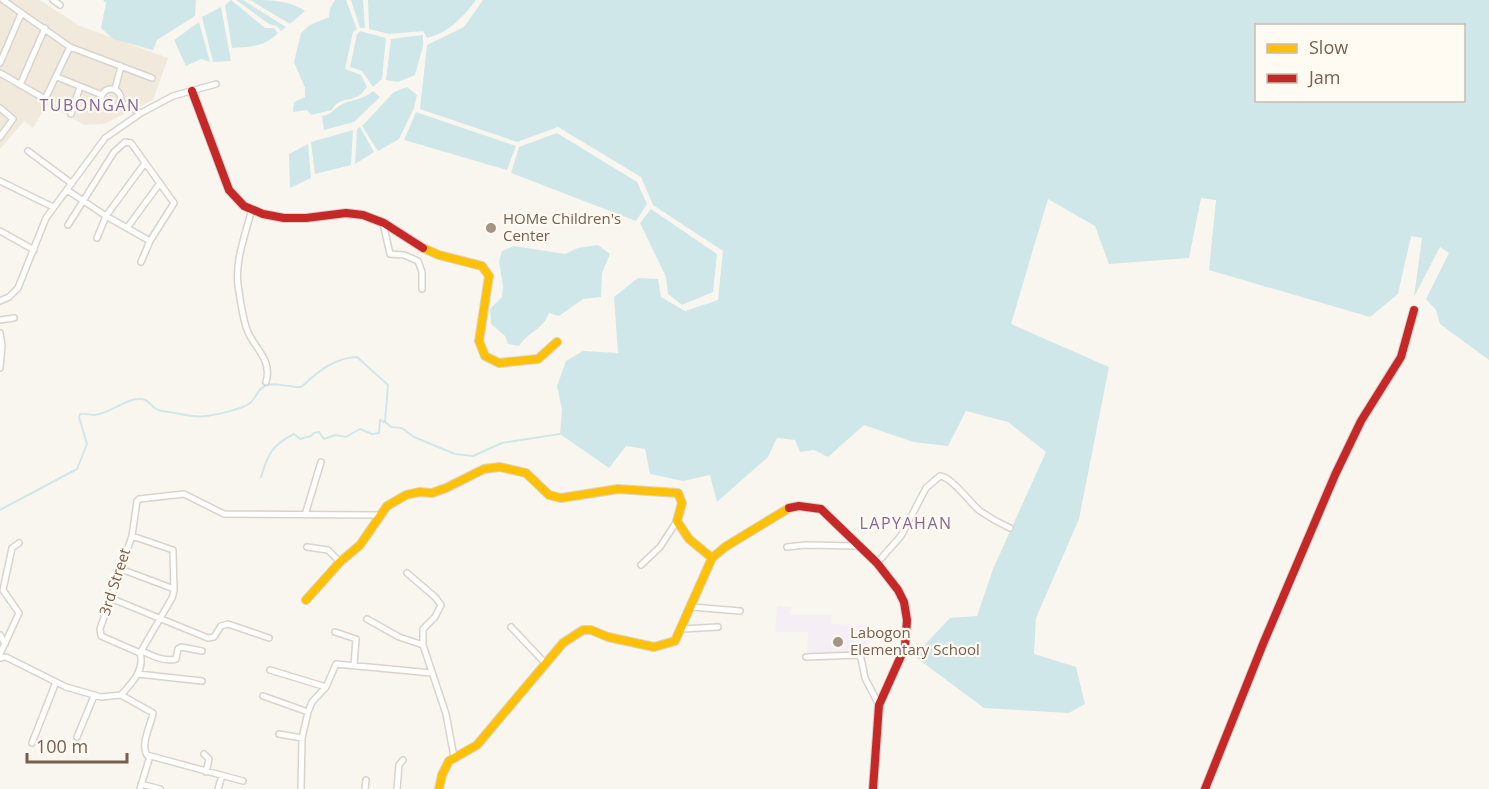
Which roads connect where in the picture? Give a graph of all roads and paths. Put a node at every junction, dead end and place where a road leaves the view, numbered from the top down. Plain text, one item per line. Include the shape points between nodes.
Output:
1 (3, 0) edge
2 (53, 0) edge
3 (60, 5) dead end
4 (21, 14) junction
5 (45, 28) junction
6 (70, 47) junction
7 (0, 63) edge
8 (121, 66) junction
9 (0, 73) edge
10 (57, 78) junction
11 (152, 78) dead end
12 (216, 84) dead end
13 (20, 85) junction
14 (80, 87) junction
15 (115, 89) junction
16 (192, 91) junction
17 (102, 94) junction
18 (120, 102) junction
19 (0, 108) edge
20 (141, 113) junction
21 (71, 114) dead end
22 (0, 137) edge
23 (28, 151) dead end
24 (145, 163) junction
25 (0, 181) edge
26 (71, 183) junction
27 (160, 183) junction
28 (67, 190) junction
29 (82, 200) junction
30 (53, 207) junction
31 (251, 212) junction
32 (106, 216) junction
33 (382, 223) junction
34 (68, 225) dead end
35 (127, 228) junction
36 (0, 231) edge
37 (97, 238) dead end
38 (150, 241) junction
39 (34, 250) junction
40 (141, 262) dead end
41 (422, 289) dead end
42 (0, 301) edge
43 (1414, 310) dead end
44 (14, 318) dead end
45 (0, 320) edge
46 (0, 333) edge
47 (557, 342) dead end
48 (0, 368) edge
49 (266, 382) dead end
50 (321, 462) dead end
51 (305, 515) junction
52 (380, 515) junction
53 (677, 521) junction
54 (1010, 528) dead end
55 (132, 536) junction
56 (20, 543) dead end
57 (858, 546) junction
58 (307, 547) dead end
59 (787, 547) dead end
60 (712, 558) junction
61 (340, 562) junction
62 (877, 563) junction
63 (641, 565) dead end
64 (121, 569) junction
65 (406, 573) dead end
66 (174, 589) junction
67 (110, 598) junction
68 (306, 600) dead end
69 (692, 607) junction
70 (740, 611) dead end
71 (160, 619) junction
72 (367, 619) dead end
73 (511, 627) dead end
74 (718, 627) dead end
75 (682, 629) junction
76 (335, 632) dead end
77 (0, 634) edge
78 (269, 638) dead end
79 (5, 644) junction
80 (423, 645) junction
81 (202, 651) dead end
82 (141, 652) junction
83 (0, 656) edge
84 (806, 657) dead end
85 (546, 664) junction
86 (354, 665) junction
87 (270, 670) dead end
88 (432, 673) junction
89 (138, 674) junction
90 (202, 681) dead end
91 (56, 682) junction
92 (326, 687) junction
93 (121, 695) junction
94 (94, 696) junction
95 (263, 696) dead end
96 (879, 705) junction
97 (309, 712) junction
98 (279, 734) dead end
99 (77, 737) dead end
100 (302, 738) junction
101 (32, 743) dead end
102 (204, 754) dead end
103 (150, 756) junction
104 (454, 757) junction
105 (403, 760) dead end
106 (206, 772) junction
107 (222, 776) junction
108 (366, 780) dead end
109 (243, 781) dead end
110 (140, 787) edge
111 (160, 789) edge
112 (218, 789) edge
113 (301, 789) edge
114 (365, 789) edge
115 (397, 789) edge
116 (439, 789) edge
117 (873, 789) edge
118 (1205, 789) edge

1 - 4 street
2 - 3 street
4 - 5 street
4 - 7 street
5 - 6 street
5 - 13 street
6 - 8 street
6 - 10 street
8 - 11 street
8 - 15 street
9 - 13 street
10 - 13 street via 46,98
10 - 14 street
12 - 16 street
14 - 17 street
14 - 21 street
15 - 17 street
15 - 18 street
16 - 20 street
16 - 31 street via 229,190 235,201
17 - 18 street via 107,108 117,107
18 - 20 street
19 - 22 street via 13,119
20 - 26 street via 105,138
23 - 26 street
24 - 27 street
24 - 29 street via 131,143 125,142
24 - 32 street
25 - 30 street
26 - 28 street
27 - 35 street
27 - 38 street via 174,203
28 - 29 street
28 - 30 street
29 - 32 street
29 - 34 street
30 - 39 street
31 - 33 street via 307,218 354,213
31 - 49 street via 237,271 238,286 246,327 267,363
32 - 35 street
32 - 37 street
33 - 41 street via 390,254 418,261
33 - 47 street via 436,254 486,270 489,276 479,341 490,360 499,363 538,359
35 - 38 street
36 - 39 street
38 - 40 street
39 - 42 street via 18,288
43 - 118 street via 1401,357 1361,421 1335,475
44 - 45 street
46 - 48 street
50 - 51 street
51 - 52 street
51 - 55 street, 3rd Street via 224,514 184,494 153,496 136,501
52 - 53 street via 406,495 432,493 500,467 526,473 549,495 561,498 618,489 678,493 682,504
52 - 61 street via 360,545
53 - 60 street
53 - 63 street via 660,547
54 - 62 street via 978,509 940,476 926,488 901,536
55 - 64 street, 3rd Street
55 - 66 street via 173,550
56 - 79 street via 12,548 3,590 19,613
57 - 59 street
57 - 60 street via 821,509 799,506 786,508
57 - 62 street
58 - 61 street via 328,550
60 - 69 street
61 - 68 street
62 - 96 street via 898,590 907,620 905,647
64 - 66 street
64 - 67 street, 3rd Street
65 - 80 street via 441,605 423,629
66 - 71 street
67 - 71 street
67 - 82 street, 3rd Street via 101,636
69 - 70 street
69 - 75 street
71 - 78 street via 208,638 228,624
71 - 82 street
72 - 80 street
73 - 85 street
74 - 75 street
75 - 85 street via 675,642 654,647 583,630 563,643
76 - 86 street via 356,639
77 - 79 street
79 - 83 street
80 - 88 street
81 - 82 street via 181,647 176,659 170,661
82 - 89 street
83 - 91 street
84 - 96 street via 858,655
85 - 104 street via 471,752
86 - 88 street
86 - 92 street via 336,664
87 - 92 street
88 - 104 street via 446,714
89 - 90 street
89 - 93 street
91 - 94 street
91 - 101 street
92 - 97 street via 312,702
93 - 94 street
93 - 103 street via 153,713 144,750
94 - 99 street
95 - 97 street
96 - 117 street
97 - 100 street
98 - 100 street
100 - 113 street
102 - 106 street via 209,759
103 - 106 street
103 - 110 street
104 - 116 street via 448,762
105 - 115 street
106 - 107 street
107 - 109 street
107 - 112 street
108 - 114 street
110 - 111 street

